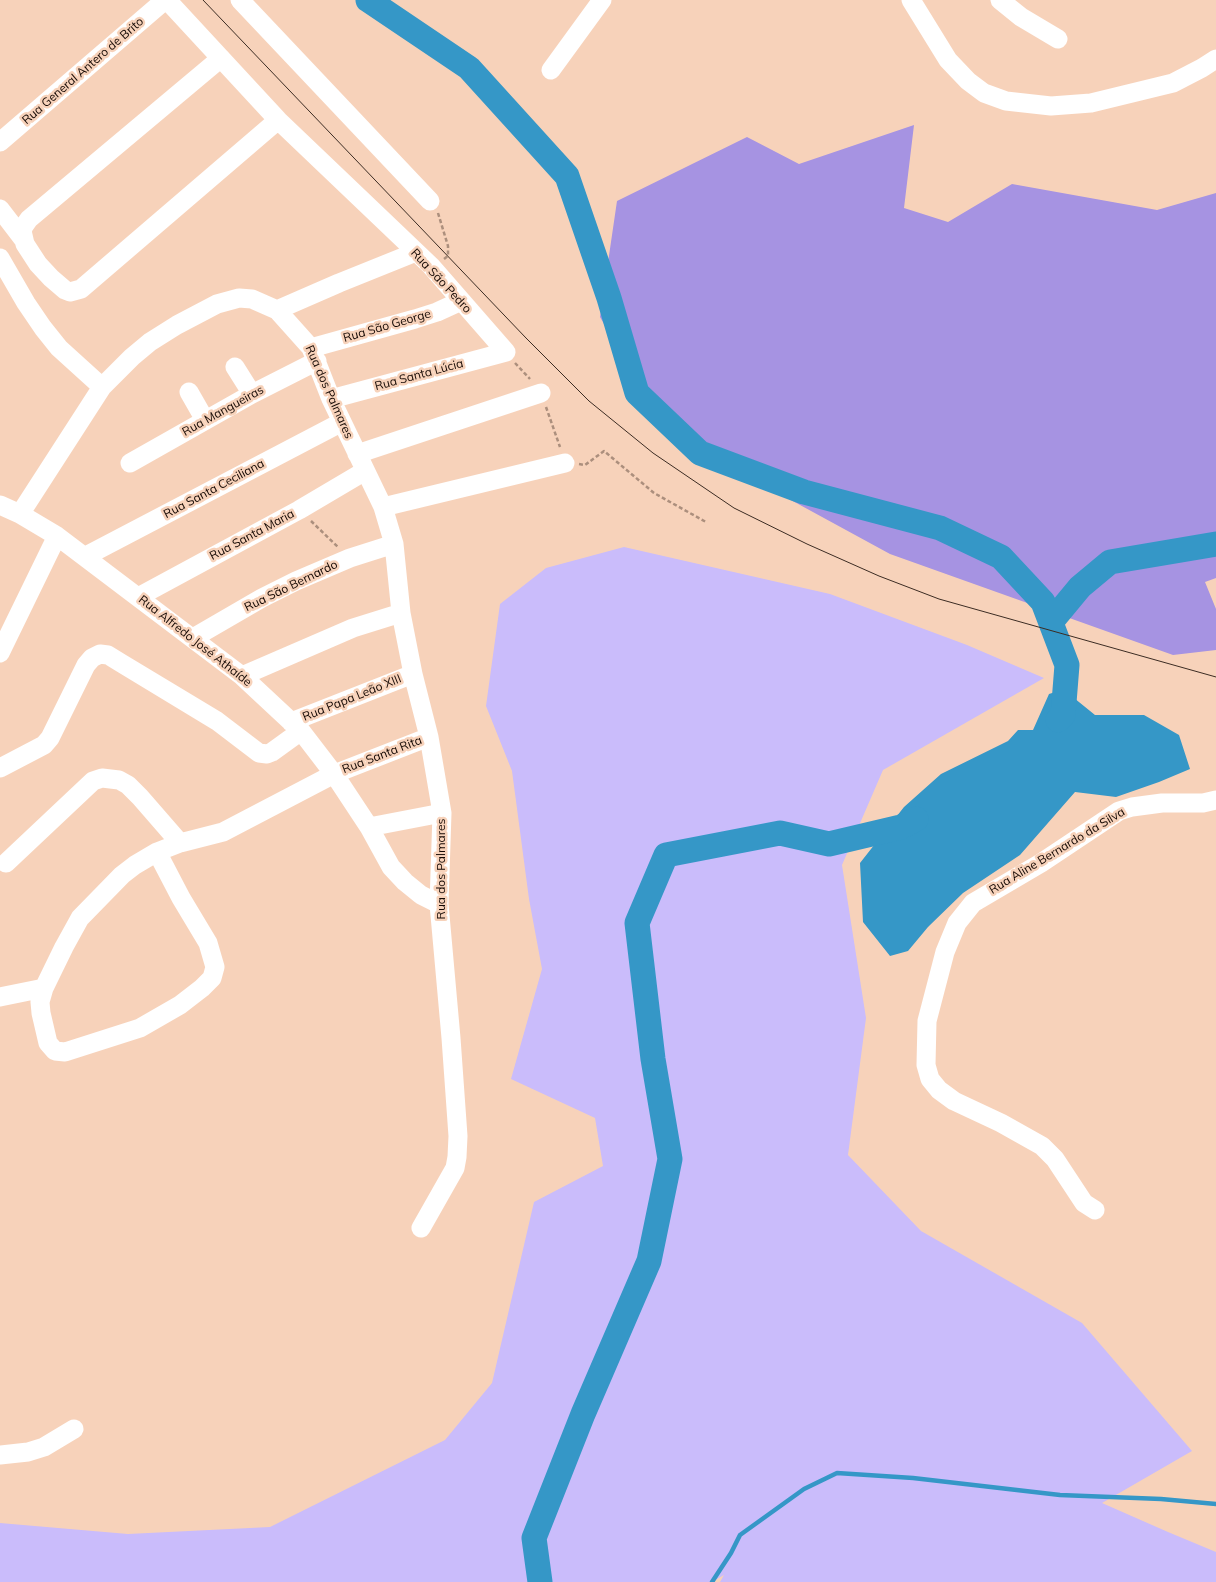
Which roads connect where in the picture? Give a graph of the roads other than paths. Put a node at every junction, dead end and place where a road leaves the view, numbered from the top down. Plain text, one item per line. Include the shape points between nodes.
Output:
1 (166, 0) edge
2 (240, 0) edge
3 (602, 0) edge
4 (910, 0) edge
5 (1000, 0) edge
6 (1058, 39) dead end
7 (221, 58) junction
8 (1216, 59) edge
9 (551, 70) dead end
10 (278, 120) junction
11 (0, 142) edge
12 (430, 201) road end
13 (0, 209) edge
14 (23, 239) junction
15 (416, 252) junction
16 (0, 258) edge
17 (461, 301) junction
18 (278, 310) junction
19 (506, 352) joint
20 (314, 354) junction
21 (235, 367) dead end
22 (102, 387) junction
23 (189, 392) dead end
24 (541, 393) road end
25 (252, 394) junction
26 (332, 399) junction
27 (205, 420) junction
28 (342, 422) junction
29 (357, 454) junction
30 (130, 462) dead end
31 (566, 463) road end
32 (365, 471) junction
33 (0, 505) edge
34 (383, 506) junction
35 (20, 514) junction
36 (53, 533) junction
37 (394, 544) junction
38 (86, 556) junction
39 (138, 597) junction
40 (401, 613) junction
41 (6, 629) edge
42 (193, 638) junction
43 (0, 653) edge
44 (413, 674) junction
45 (242, 676) junction
46 (296, 727) junction
47 (429, 737) junction
48 (0, 768) edge
49 (334, 774) junction
50 (1216, 800) edge
51 (442, 813) junction
52 (369, 827) junction
53 (180, 843) junction
54 (157, 852) junction
55 (6, 863) dead end
56 (439, 904) junction
57 (44, 988) junction
58 (0, 997) edge
59 (1095, 1210) dead end
60 (422, 1228) dead end
61 (74, 1430) dead end
62 (0, 1455) edge

1 - 7 street, Rua São Pedro
1 - 11 street, Rua General Antero de Brito
2 - 12 street
3 - 9 street
4 - 8 street via 948,60 984,93 1006,101 1052,106 1091,103 1173,83
5 - 6 street via 1021,18
7 - 10 street, Rua São Pedro
7 - 14 street via 29,219 24,226
10 - 14 street via 81,289 70,292 58,285 38,264
10 - 15 street, Rua São Pedro
13 - 14 street
15 - 17 street, Rua São Pedro
15 - 18 street
16 - 22 street via 26,303 59,348
17 - 19 street, Rua São Pedro
17 - 20 street, Rua São George
18 - 20 street, Rua dos Palmares
18 - 22 street, Rua dos Palmares via 252,299 239,298 217,304 150,342
19 - 26 street, Rua Santa Lúcia
20 - 25 street, Rua Mangueiras
20 - 26 street, Rua dos Palmares
21 - 25 street
22 - 35 street, Rua dos Palmares
23 - 27 street
24 - 29 street
25 - 27 street, Rua Mangueiras
26 - 28 street, Rua dos Palmares
27 - 30 street, Rua Mangueiras
28 - 29 street, Rua dos Palmares
28 - 38 street, Rua Santa Ceciliana
29 - 32 street, Rua dos Palmares
31 - 34 street
32 - 34 street, Rua dos Palmares
32 - 39 street, Rua Santa Maria
33 - 35 street, Rua Alfredo José Athaíde
34 - 37 street, Rua dos Palmares
35 - 36 street, Rua Alfredo José Athaíde
36 - 38 street, Rua Alfredo José Athaíde
36 - 41 street
37 - 40 street, Rua dos Palmares
37 - 42 street, Rua São Bernardo via 296,580
38 - 39 street, Rua Alfredo José Athaíde
39 - 42 street, Rua Alfredo José Athaíde
40 - 44 street, Rua dos Palmares
40 - 45 street via 354,628
41 - 43 street
42 - 45 street, Rua Alfredo José Athaíde
44 - 46 street, Rua Papa Leão XIII
44 - 47 street, Rua dos Palmares
45 - 46 street, Rua Alfredo José Athaíde
46 - 48 street, Rua Papa Leão XIII via 272,752 259,753 217,720 108,655 100,654 86,665 44,745
46 - 49 street, Rua Alfredo José Athaíde
47 - 49 street, Rua Santa Rita
47 - 51 street, Rua dos Palmares
49 - 52 street, Rua Alfredo José Athaíde
49 - 53 street, Rua Santa Rita via 223,832
50 - 59 street, Rua Aline Bernardo da Silva via 1132,807 1118,812 1042,863 973,903 957,924 942,961 926,1021 926,1065 930,1079 954,1101 1042,1146 1055,1159 1084,1203
51 - 52 street
51 - 56 street, Rua dos Palmares
52 - 56 street, Rua Alfredo José Athaíde via 390,867 421,895
53 - 54 street, Rua Santa Rita
53 - 55 street via 128,785 102,778 92,781
54 - 57 street, Rua Santa Rita via 122,875 80,918
54 - 57 street via 208,943 215,967 212,978 180,1005 140,1028 65,1052 56,1051 48,1043 40,1002
56 - 60 street, Rua dos Palmares via 457,1157 455,1168
57 - 58 street
61 - 62 street via 44,1447

